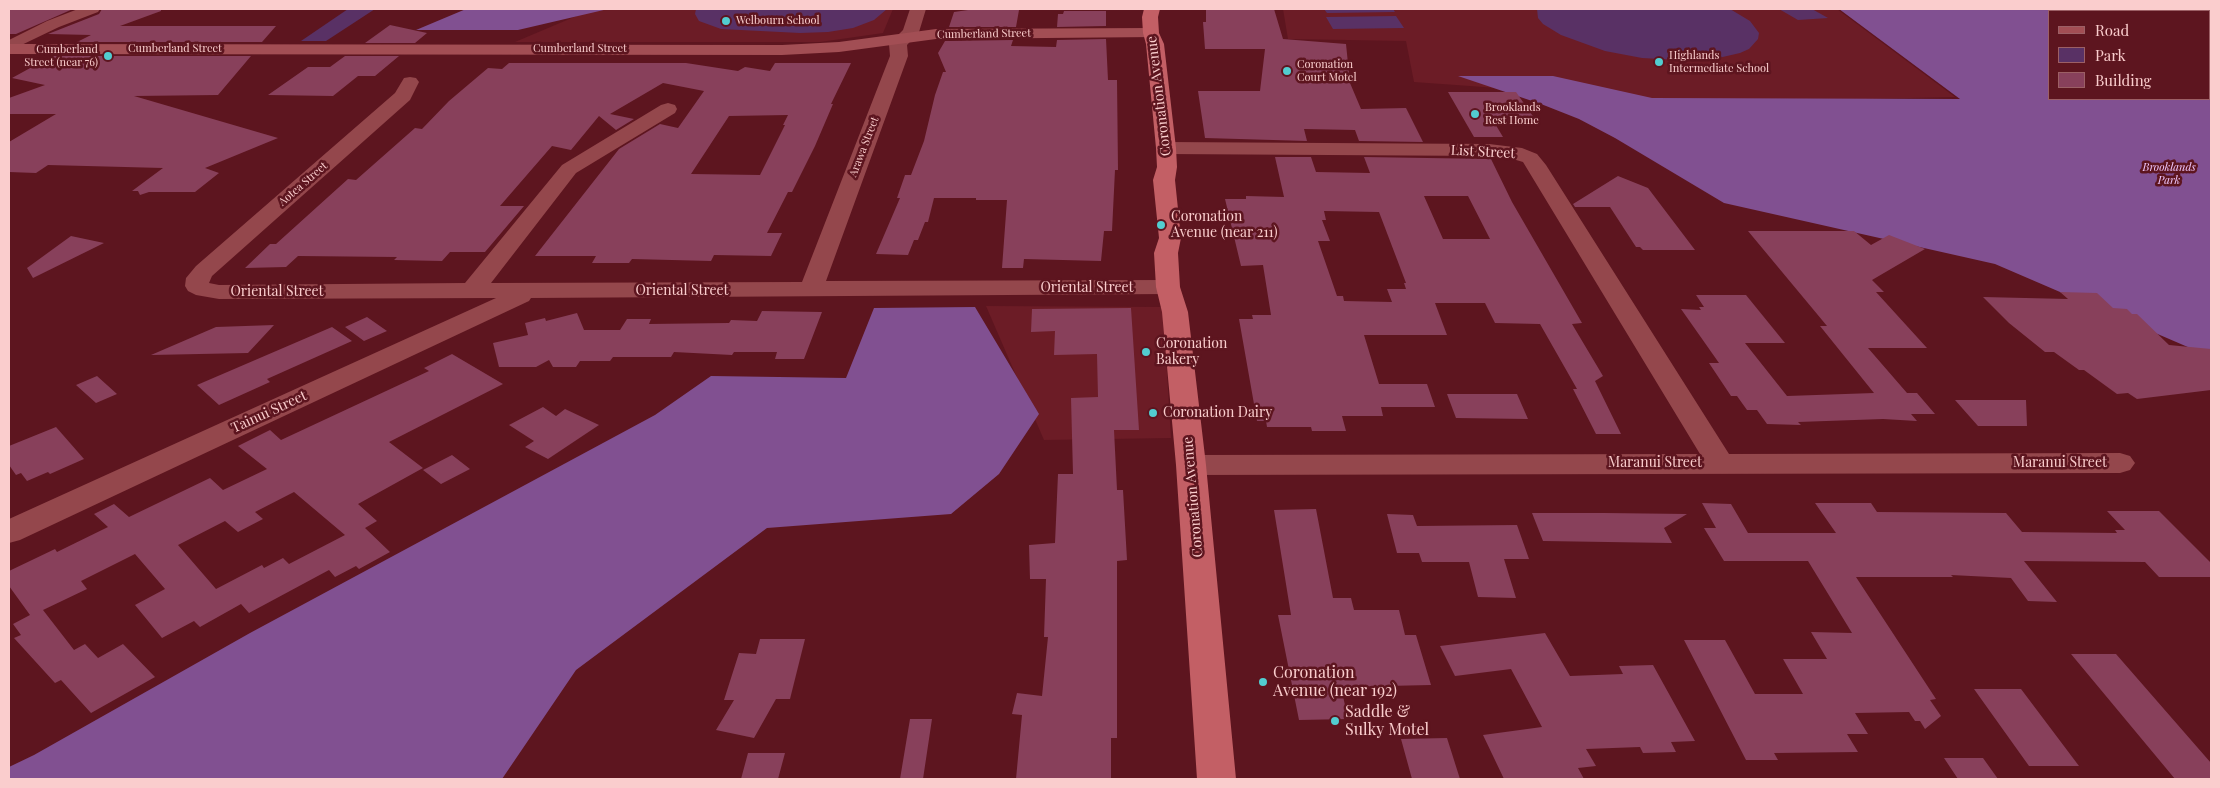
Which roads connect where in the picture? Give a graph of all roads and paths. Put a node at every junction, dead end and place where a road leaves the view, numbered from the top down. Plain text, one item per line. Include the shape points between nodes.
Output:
1 (92, 9) edge
2 (918, 9) edge
3 (1151, 21) edge
4 (904, 38) junction
5 (9, 47) edge
6 (410, 82) dead end
7 (668, 110) dead end
8 (1166, 148) junction
9 (197, 286) joint
10 (1168, 287) junction
11 (811, 290) junction
12 (472, 292) junction
13 (529, 292) junction
14 (1720, 463) junction
15 (2120, 464) dead end
16 (1191, 465) junction
17 (9, 532) edge
18 (1217, 779) edge

1 - 5 street
2 - 4 street, Arawa Street via 912,32
3 - 4 main road, Cumberland Street
3 - 8 highway, Coronation Avenue
4 - 5 main road, Cumberland Street via 839,47 782,50
4 - 11 street, Arawa Street via 898,44 899,56
6 - 9 street, Aotea Street via 403,96 204,271
7 - 12 street via 570,168
8 - 10 highway, Coronation Avenue via 1164,180 1170,238 1166,253
8 - 14 street, List Street via 1506,150 1530,158
9 - 12 street, Oriental Street via 219,292
10 - 11 street, Oriental Street
10 - 16 highway, Coronation Avenue via 1175,312
11 - 13 street, Oriental Street
12 - 13 street, Oriental Street
13 - 17 street, Tainui Street
14 - 15 street, Maranui Street
14 - 16 street, Maranui Street
16 - 18 highway, Coronation Avenue

